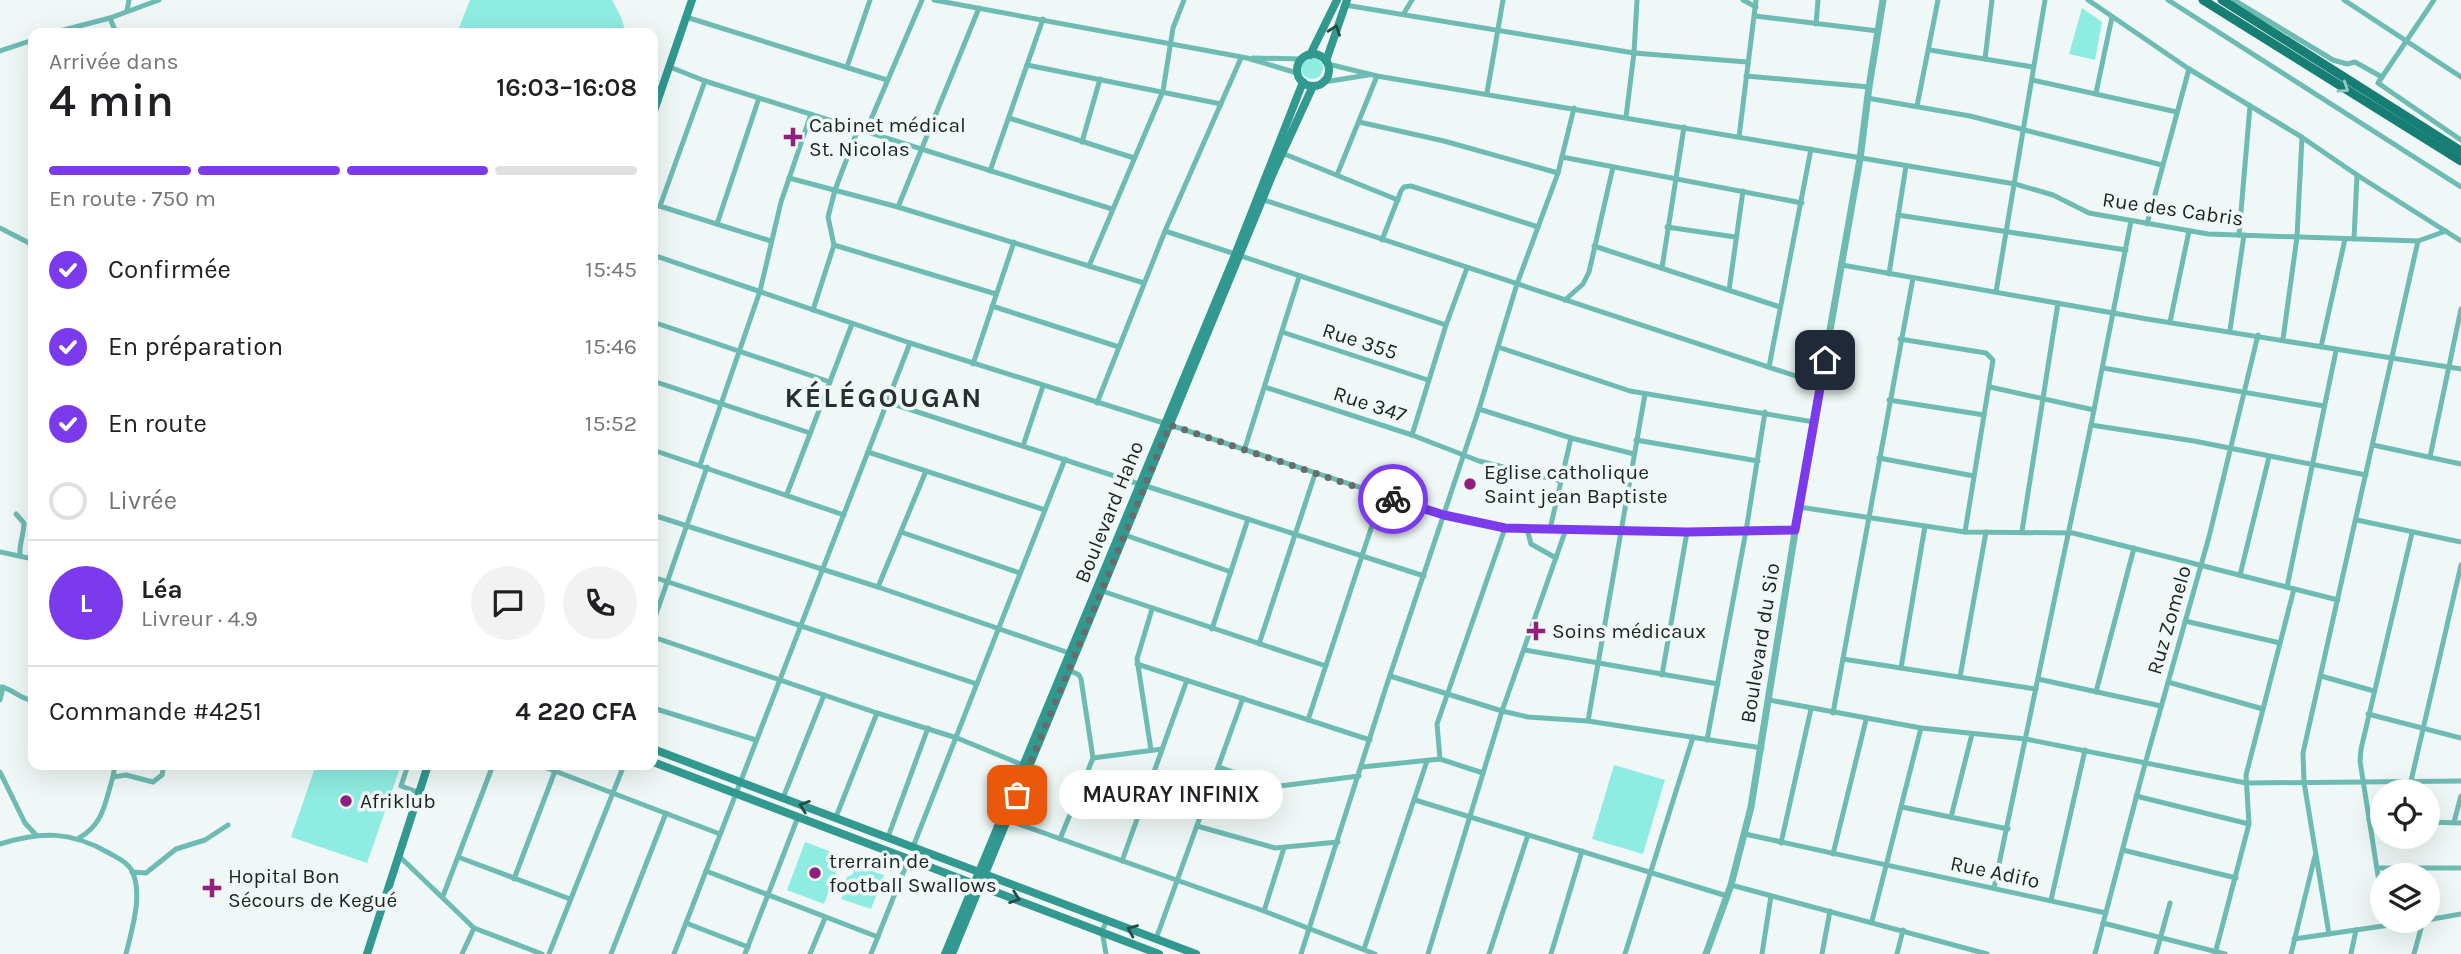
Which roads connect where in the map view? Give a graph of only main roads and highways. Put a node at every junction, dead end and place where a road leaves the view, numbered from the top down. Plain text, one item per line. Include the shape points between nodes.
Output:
1 (690, 0) edge
2 (2203, 0) edge
3 (2222, 0) edge
4 (1343, 2) edge
5 (1306, 57) junction
6 (1327, 62) junction
7 (1303, 82) junction
8 (658, 86) edge
9 (1313, 86) junction
10 (658, 100) edge
11 (2461, 150) edge
12 (2461, 161) edge
13 (1238, 255) junction
14 (1072, 654) junction
15 (658, 751) edge
16 (658, 764) edge
17 (424, 770) edge
18 (425, 770) edge
19 (982, 872) junction
20 (977, 885) junction
21 (953, 953) edge
22 (365, 954) edge
23 (1159, 954) edge
24 (1196, 954) edge

1 - 8 main road
1 - 10 main road
2 -> 12 main road
3 - 11 main road
4 - 5 main road
6 -> 4 main road
5 - 6 main road via 1319,55
5 - 7 main road via 1297,73
6 - 9 main road via 1329,74
7 - 9 main road
7 - 13 main road, Boulevard Haho
9 - 13 main road, Boulevard Haho
13 - 14 main road, Boulevard Haho
14 - 19 main road, Boulevard Haho
14 - 19 main road, Boulevard Haho
19 -> 15 main road
16 - 20 main road
17 - 22 main road
18 - 22 main road
19 - 20 main road, Boulevard Haho
24 -> 19 main road
20 - 21 main road, Boulevard Haho
20 -> 23 main road

